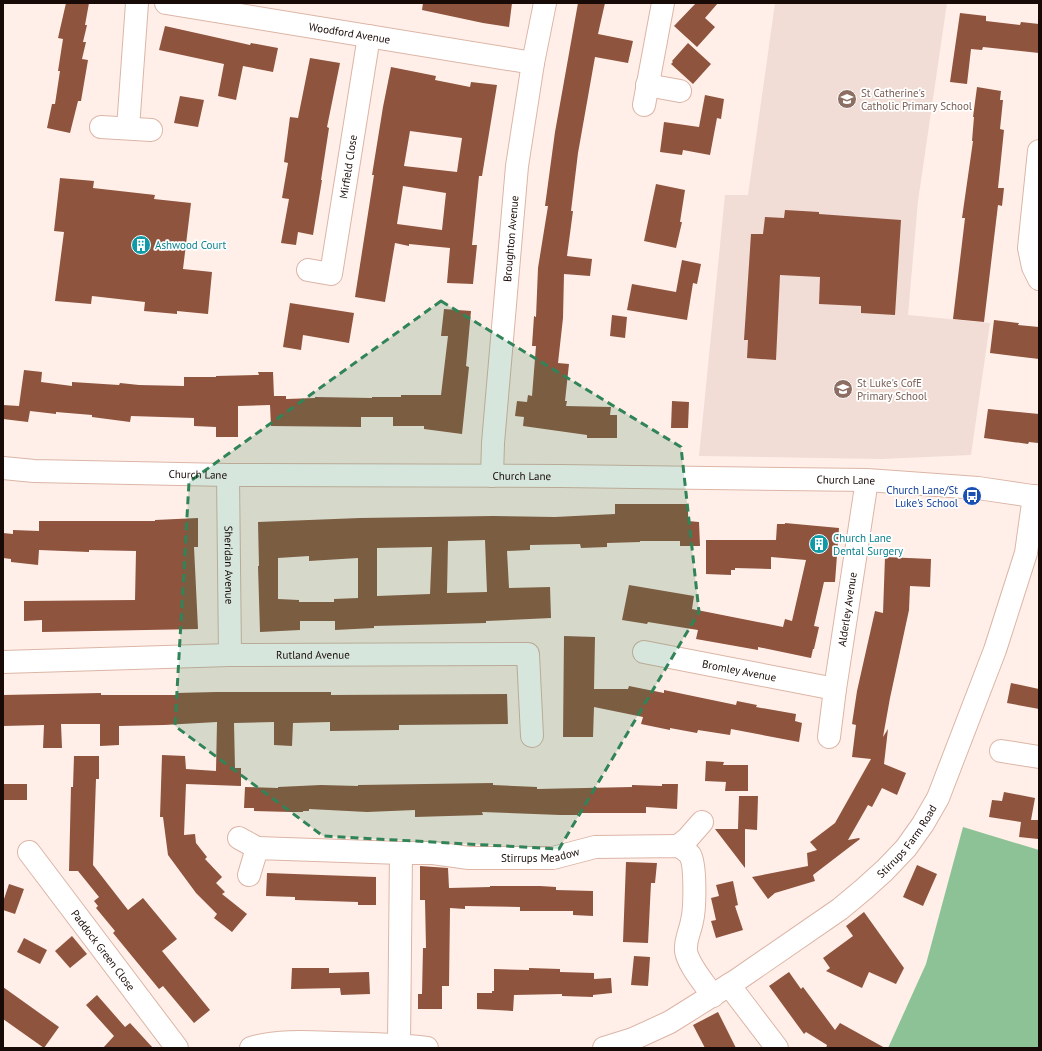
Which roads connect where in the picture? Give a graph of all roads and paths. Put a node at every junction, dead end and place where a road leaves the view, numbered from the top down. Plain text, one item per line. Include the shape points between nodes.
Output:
1 (137, 3) edge
2 (166, 3) edge
3 (545, 3) edge
4 (663, 3) edge
5 (369, 36) junction
6 (533, 63) junction
7 (680, 91) dead end
8 (102, 127) dead end
9 (128, 128) junction
10 (151, 130) dead end
11 (1039, 150) edge
12 (308, 270) dead end
13 (1039, 279) edge
14 (3, 468) edge
15 (228, 475) junction
16 (492, 476) junction
17 (867, 480) junction
18 (1036, 496) edge
19 (644, 652) dead end
20 (230, 655) junction
21 (11, 656) edge
22 (835, 689) junction
23 (532, 736) dead end
24 (830, 737) dead end
25 (1001, 751) dead end
26 (1039, 757) edge
27 (702, 822) dead end
28 (678, 846) junction
29 (29, 852) dead end
30 (401, 853) junction
31 (249, 875) dead end
32 (721, 990) junction
33 (399, 1044) junction
34 (177, 1048) edge
35 (251, 1048) edge
36 (427, 1048) edge
37 (604, 1048) edge
38 (778, 1048) edge

1 - 9 street
2 - 5 street, Woodford Avenue
3 - 6 street, Broughton Avenue
4 - 7 street via 646,95
5 - 6 street, Woodford Avenue
5 - 12 street, Mirfield Close via 331,274
6 - 16 street, Broughton Avenue via 517,166
8 - 9 street
9 - 10 street
11 - 13 street via 1029,248 1033,267
14 - 15 street, Church Lane via 34,471
15 - 16 street, Church Lane
15 - 20 street, Sheridan Avenue
16 - 17 street, Church Lane
17 - 18 street, Church Lane via 978,488
17 - 22 street, Alderley Avenue
18 - 32 street, Stirrups Farm Road via 1026,554 995,650 938,798 923,824 906,848 885,870 840,909
19 - 22 street, Bromley Avenue
20 - 21 street, Rutland Avenue
20 - 23 street, Rutland Avenue via 528,654
22 - 24 street, Alderley Avenue
25 - 26 street
27 - 28 street
28 - 30 street, Stirrups Meadow via 595,847 553,858 469,858 433,853
28 - 32 street via 690,854 693,862 694,910 686,941 686,952 690,962
29 - 34 street, Paddock Green Close
30 - 31 street, Stirrups Meadow via 248,843
30 - 33 street
32 - 37 street, Stirrups Farm Road via 670,1022 633,1039
32 - 38 street
33 - 35 street via 292,1042
33 - 36 street

